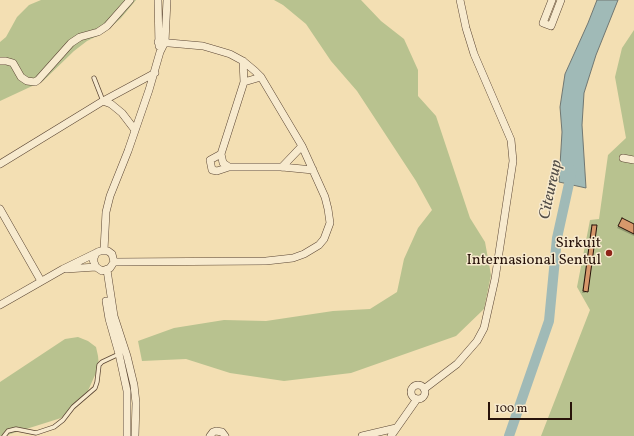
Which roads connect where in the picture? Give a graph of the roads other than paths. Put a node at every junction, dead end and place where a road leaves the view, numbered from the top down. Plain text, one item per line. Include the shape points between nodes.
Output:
1 (130, 0) edge
2 (158, 0) edge
3 (167, 0) edge
4 (460, 0) edge
5 (552, 0) edge
6 (561, 0) edge
7 (162, 42) junction
8 (0, 61) edge
9 (243, 61) junction
10 (155, 73) junction
11 (261, 77) junction
12 (94, 78) dead end
13 (244, 82) junction
14 (103, 100) junction
15 (135, 130) junction
16 (302, 146) junction
17 (221, 154) junction
18 (623, 158) dead end
19 (634, 160) edge
20 (0, 164) edge
21 (229, 167) junction
22 (282, 167) junction
23 (313, 170) junction
24 (0, 211) edge
25 (104, 250) junction
26 (96, 253) junction
27 (114, 262) junction
28 (63, 269) junction
29 (102, 269) junction
30 (42, 281) junction
31 (0, 305) edge
32 (119, 354) junction
33 (424, 389) junction
34 (417, 399) junction
35 (396, 428) junction
36 (4, 436) edge
37 (127, 436) edge
38 (135, 436) edge
39 (210, 436) edge
40 (225, 436) edge
41 (362, 436) edge
42 (391, 436) edge

1 - 8 street via 107,26 71,43 35,82 27,81 21,76 13,63
2 - 7 street
3 - 7 street
4 - 33 street via 474,54 511,140 513,160 495,279 484,328 477,341 457,364
5 - 6 street via 543,23 551,26
7 - 9 street via 209,48
7 - 10 street
9 - 11 street
9 - 13 street
10 - 14 street
10 - 15 street
11 - 13 street
11 - 16 street
12 - 14 lane
13 - 17 street
14 - 15 street via 122,113
14 - 20 street
15 - 25 street via 110,196 106,212
16 - 22 street
16 - 23 street
17 - 21 street via 223,163
17 - 21 street via 210,160 212,170
18 - 19 street
21 - 22 street
22 - 23 street
23 - 27 street via 325,197 330,223 319,245 304,254 266,261
24 - 30 street
25 - 26 street
25 - 27 street via 112,254
26 - 28 street
26 - 29 street via 93,260
27 - 29 street via 112,266
28 - 29 street
28 - 30 street
29 - 32 street via 109,319
29 - 38 street via 134,385
30 - 31 street
32 - 36 lane via 99,365 94,388 54,427 36,433 16,429 8,431
32 - 37 street via 127,391
33 - 34 street via 423,398
33 - 34 street via 418,386 412,389 412,394
34 - 35 street
35 - 41 street
35 - 42 street
39 - 40 street via 216,431 222,432

